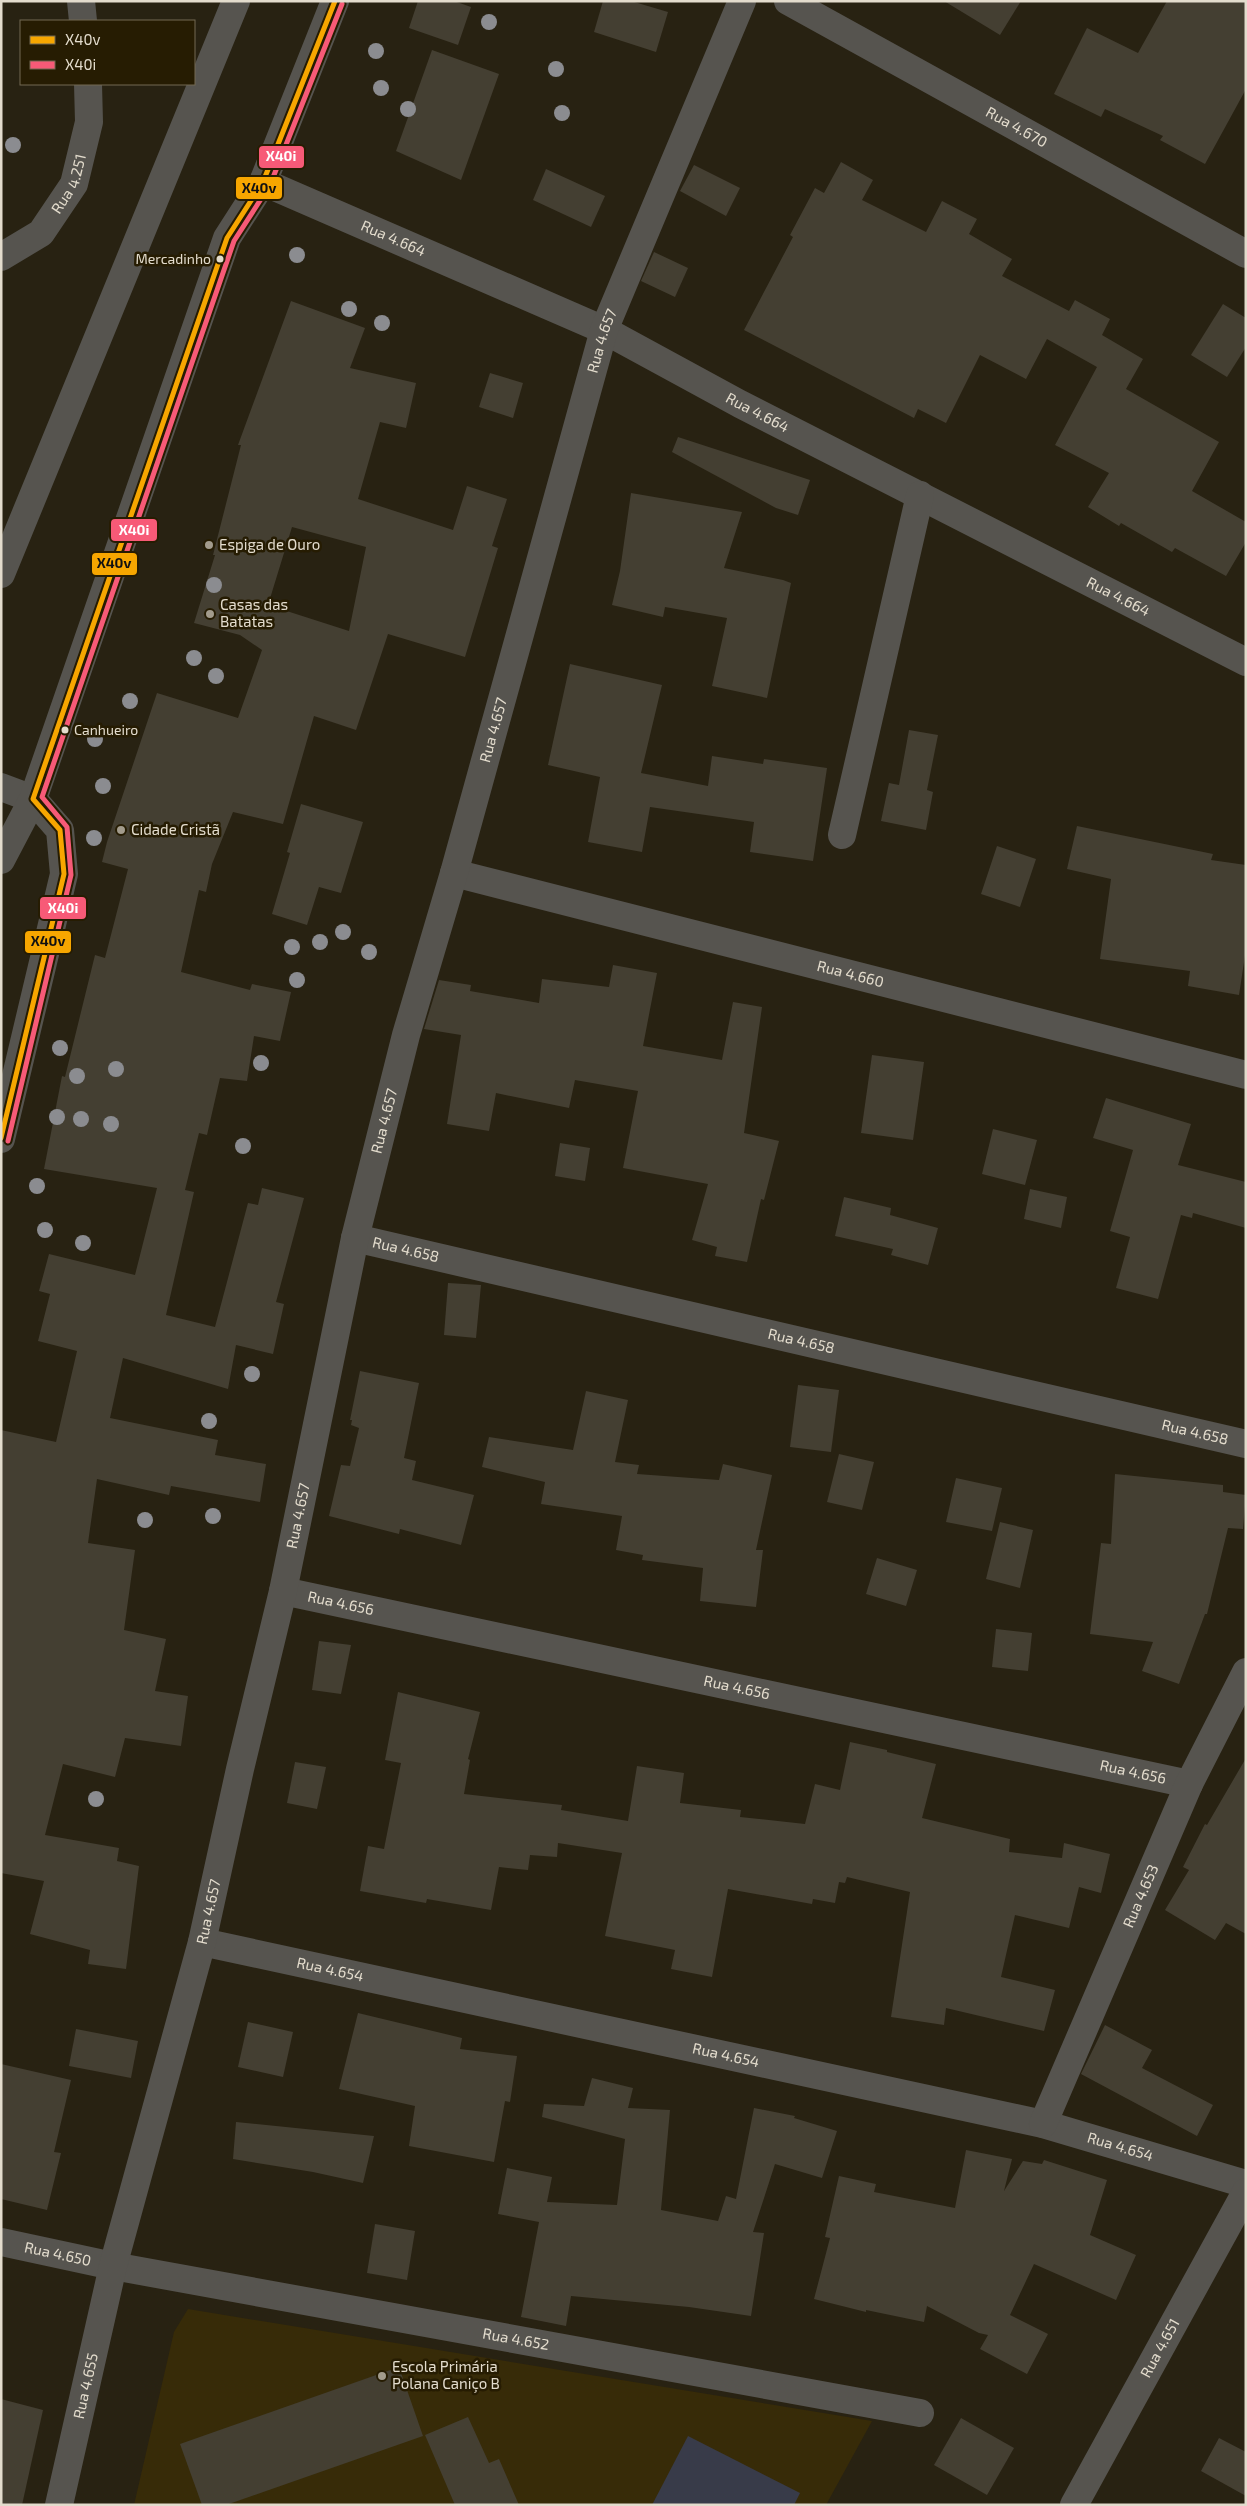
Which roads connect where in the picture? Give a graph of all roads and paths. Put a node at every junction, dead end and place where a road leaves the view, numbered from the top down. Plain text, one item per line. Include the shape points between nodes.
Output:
1 (80, 1) edge
2 (236, 1) edge
3 (334, 1) edge
4 (742, 1) edge
5 (788, 1) edge
6 (83, 20) edge
7 (88, 85) edge
8 (262, 182) junction
9 (1246, 254) edge
10 (1, 257) edge
11 (604, 330) junction
12 (920, 495) junction
13 (1, 574) edge
14 (1246, 662) edge
15 (1, 786) edge
16 (42, 809) junction
17 (842, 835) dead end
18 (1, 860) edge
19 (454, 873) junction
20 (1246, 1075) edge
21 (1, 1139) edge
22 (355, 1238) junction
23 (1246, 1444) edge
24 (283, 1592) junction
25 (1246, 1672) edge
26 (1189, 1784) junction
27 (202, 1942) junction
28 (1043, 2124) junction
29 (1246, 2184) edge
30 (1246, 2192) edge
31 (1, 2242) edge
32 (112, 2266) junction
33 (920, 2413) dead end
34 (59, 2505) edge
35 (1074, 2505) edge

1 - 6 street
2 - 13 street
3 - 8 street
4 - 11 street, Rua 4.657
5 - 9 street, Rua 4.670
7 - 10 street, Rua 4.251 via 88,122 74,184 41,233
8 - 11 street, Rua 4.664
8 - 16 street via 227,238
11 - 12 street, Rua 4.664 via 740,404
11 - 19 street, Rua 4.657
12 - 14 street, Rua 4.664
12 - 17 street
15 - 16 street
16 - 18 street
16 - 21 street via 60,830 64,874
19 - 20 street, Rua 4.660
19 - 22 street, Rua 4.657 via 406,1034
22 - 23 street, Rua 4.658
22 - 24 street, Rua 4.657
24 - 26 street, Rua 4.656
24 - 27 street, Rua 4.657
25 - 26 street, Rua 4.653
26 - 28 street, Rua 4.653
27 - 28 street, Rua 4.654
27 - 32 street, Rua 4.657
28 - 29 street, Rua 4.654
30 - 35 street, Rua 4.651
31 - 32 street, Rua 4.650
32 - 33 street, Rua 4.652
32 - 34 street, Rua 4.655

